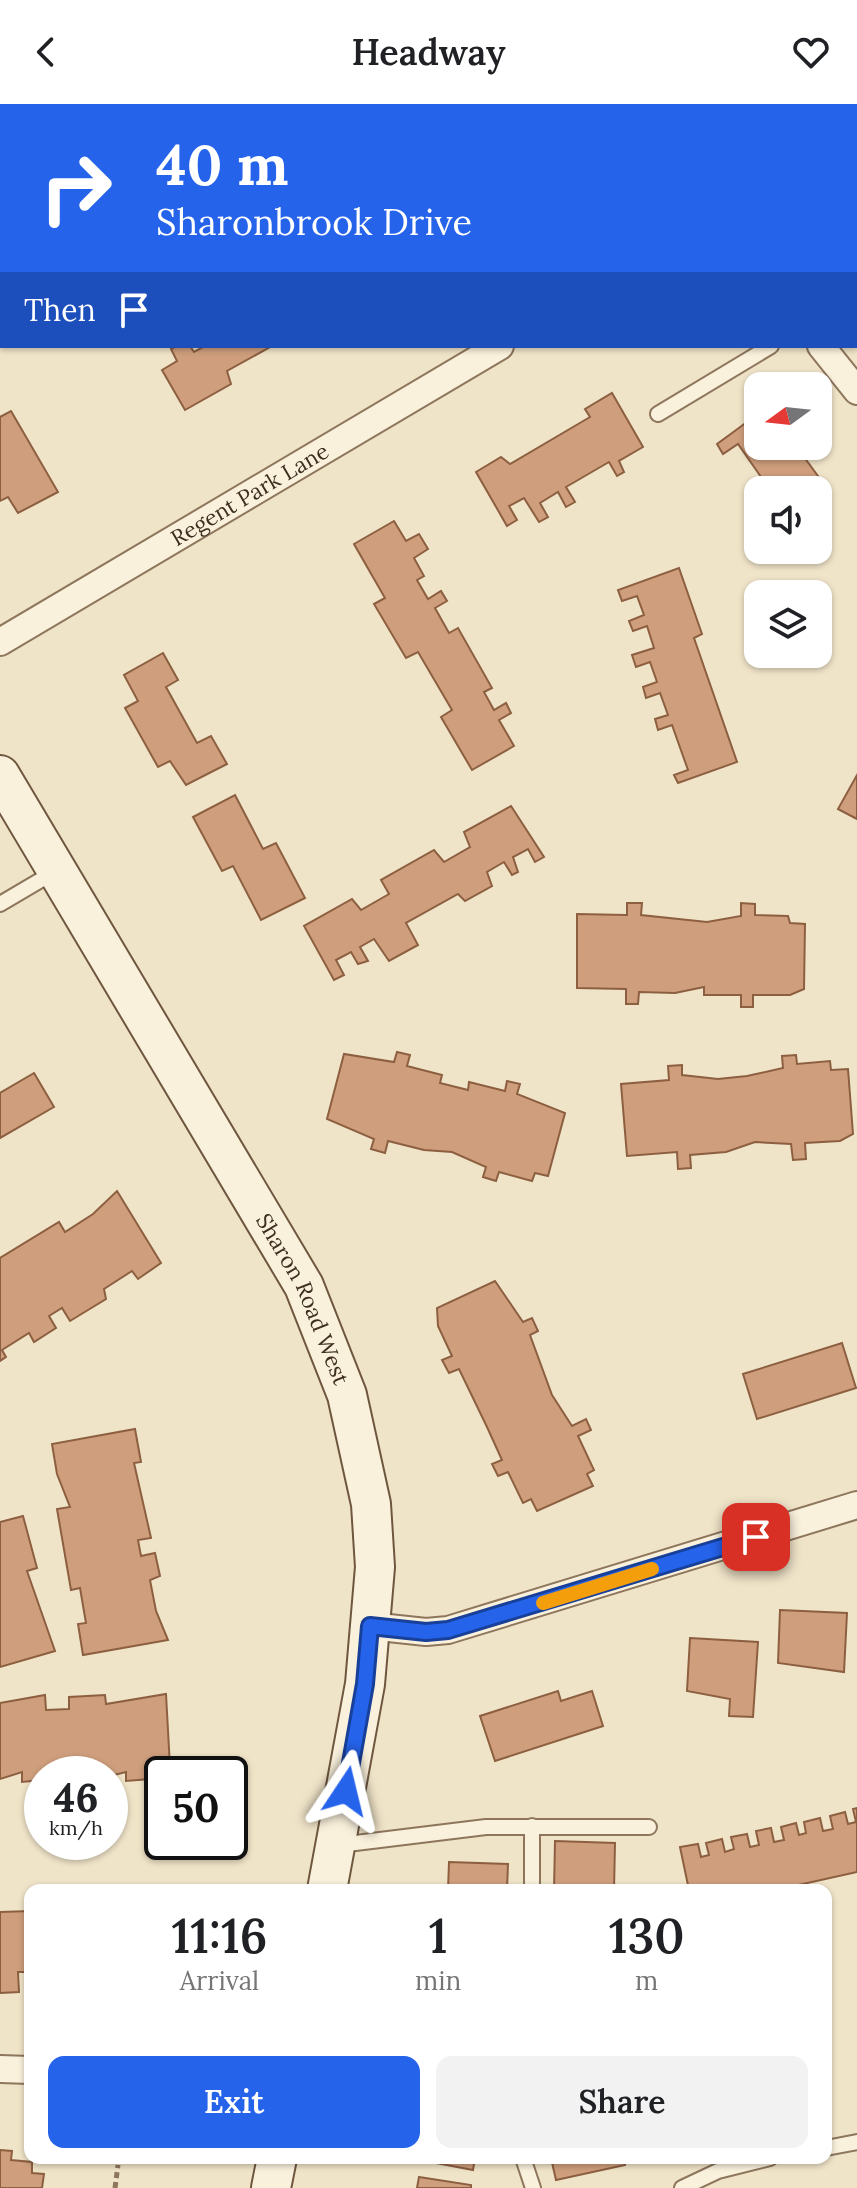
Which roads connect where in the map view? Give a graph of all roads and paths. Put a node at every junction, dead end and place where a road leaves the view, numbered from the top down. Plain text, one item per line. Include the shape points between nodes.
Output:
1 (497, 348) edge
2 (768, 348) edge
3 (823, 348) edge
4 (857, 391) edge
5 (658, 414) dead end
6 (0, 642) edge
7 (0, 775) edge
8 (57, 870) junction
9 (0, 904) edge
10 (857, 1505) edge
11 (370, 1626) junction
12 (532, 1826) junction
13 (649, 1827) dead end
14 (336, 1845) junction
15 (328, 1884) edge
16 (532, 1884) edge
17 (0, 2069) edge
18 (24, 2070) edge
19 (857, 2142) edge
20 (832, 2147) edge
21 (276, 2164) edge
22 (525, 2164) edge
23 (746, 2164) edge
24 (118, 2165) dead end
25 (115, 2188) edge
26 (271, 2188) edge
27 (533, 2188) edge
28 (682, 2188) edge

1 - 6 street, Regent Park Lane
2 - 5 lane
3 - 4 street
7 - 8 main road, Sharon Road West
8 - 9 lane
8 - 11 main road, Sharon Road West via 265,1217 320,1322 347,1395 371,1504 375,1567
10 - 11 street via 448,1630
11 - 14 main road, Sharon Road West
12 - 13 lane
12 - 14 lane
12 - 16 lane
14 - 15 main road, Sharon Road West
17 - 18 street
19 - 20 lane
21 - 26 main road
22 - 27 lane
23 - 28 lane
24 - 25 path

